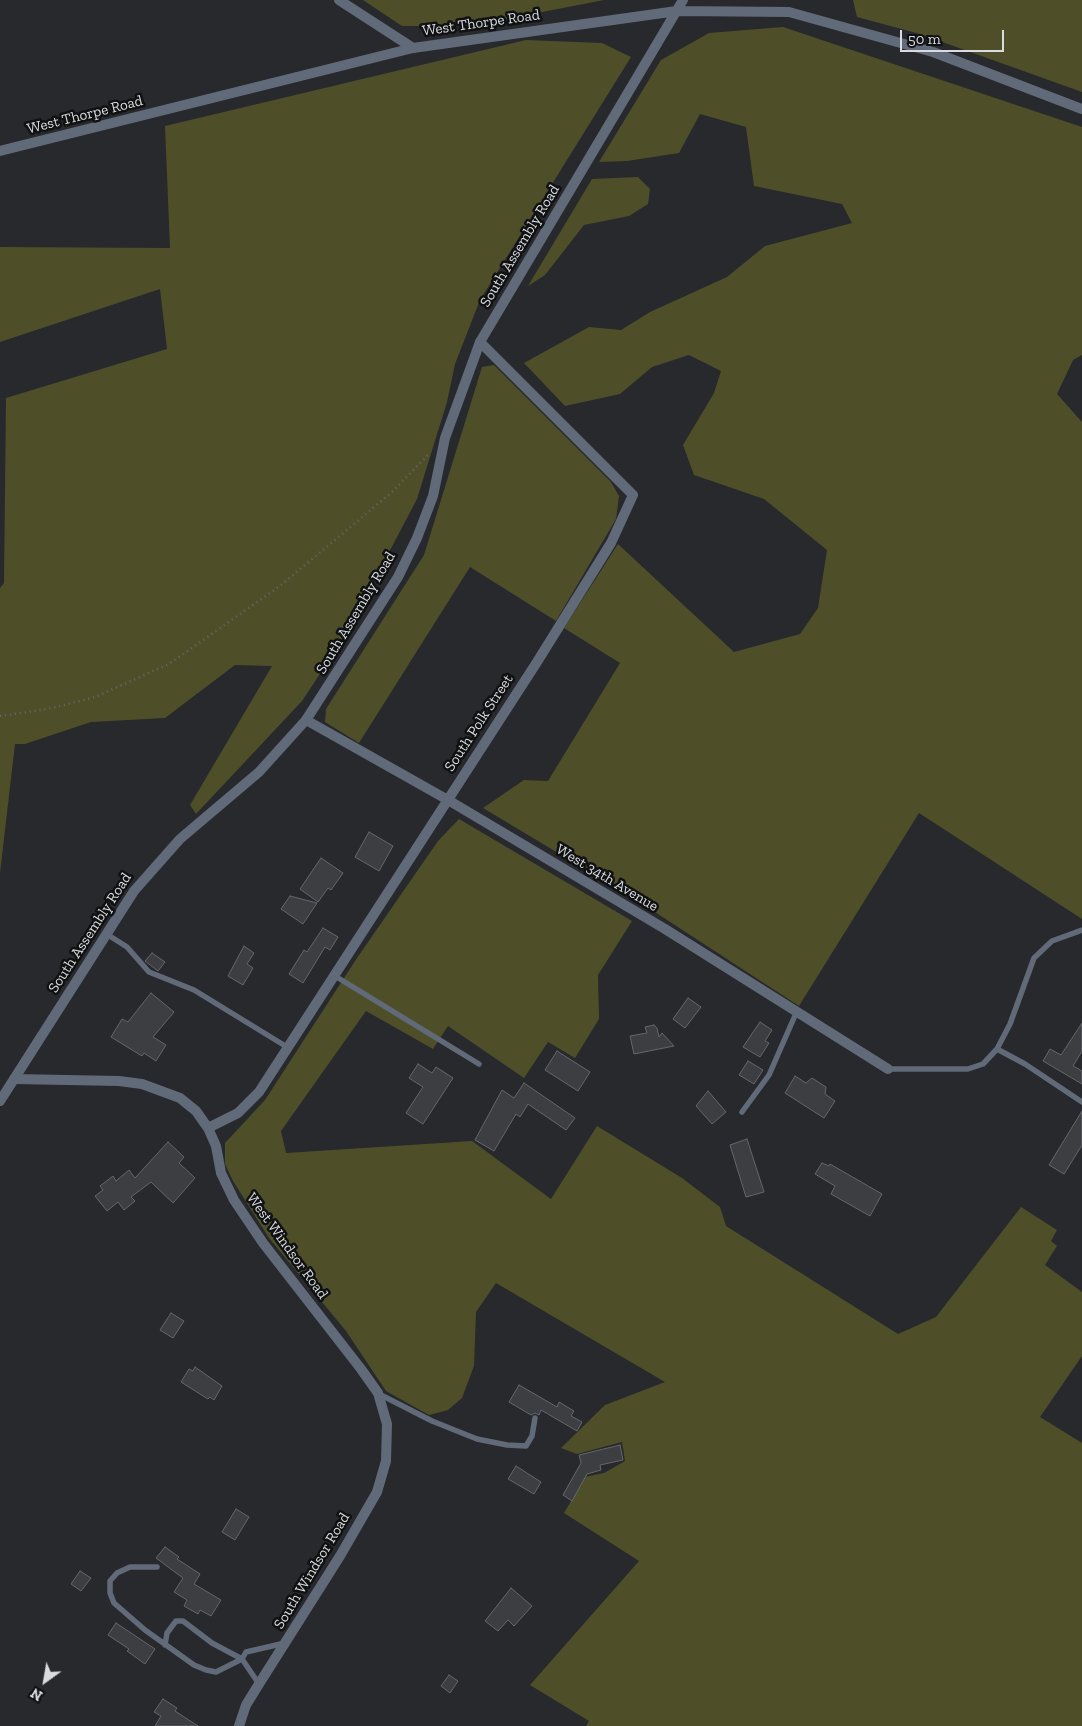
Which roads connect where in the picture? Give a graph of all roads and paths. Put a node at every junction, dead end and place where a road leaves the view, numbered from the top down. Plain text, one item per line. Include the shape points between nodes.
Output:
1 (339, 0) edge
2 (683, 0) edge
3 (677, 11) junction
4 (413, 48) junction
5 (1082, 109) edge
6 (0, 151) edge
7 (480, 342) junction
8 (445, 438) junction
9 (0, 716) edge
10 (306, 720) junction
11 (448, 800) junction
12 (1082, 930) edge
13 (105, 933) junction
14 (335, 976) junction
15 (797, 1011) junction
16 (287, 1047) junction
17 (997, 1048) junction
18 (479, 1064) dead end
19 (888, 1069) joint
20 (14, 1079) junction
21 (0, 1102) edge
22 (1082, 1102) edge
23 (742, 1112) dead end
24 (208, 1128) junction
25 (378, 1393) junction
26 (534, 1418) dead end
27 (387, 1424) joint
28 (157, 1567) dead end
29 (285, 1643) junction
30 (165, 1645) junction
31 (242, 1659) junction
32 (259, 1684) junction
33 (239, 1726) edge

1 - 4 street
2 - 3 street, South Assembly Road
3 - 4 street, West Thorpe Road
3 - 5 street, West Thorpe Road via 788,12 933,52
3 - 7 street, South Assembly Road
4 - 6 street, West Thorpe Road
7 - 8 street, South Assembly Road
7 - 11 street, South Polk Street via 633,495 610,543
8 - 9 path via 391,493 280,586 169,664 95,697 48,709
8 - 10 street, South Assembly Road via 433,496 398,577
10 - 11 street, West 34th Avenue
10 - 13 street, South Assembly Road via 259,772 180,839 145,876
11 - 14 street, South Polk Street
11 - 15 street, West 34th Avenue
12 - 17 lane via 1052,941 1034,958 1010,1024
13 - 16 lane via 127,947 148,972 194,990
13 - 20 street, South Assembly Road
14 - 16 street, South Polk Street
14 - 18 lane
15 - 19 street, West 34th Avenue
15 - 23 lane via 769,1076
16 - 24 street, South Polk Street via 259,1092 238,1113
17 - 19 lane via 983,1064 968,1069
17 - 22 lane
20 - 21 street, South Assembly Road
20 - 24 street, West Windsor Road via 142,1084 180,1098 196,1111
24 - 25 street, West Windsor Road via 216,1146 221,1172 234,1200
25 - 26 lane via 477,1439 507,1446 526,1446 532,1436
25 - 27 street, West Windsor Road
27 - 29 street, South Windsor Road via 386,1461 377,1492
28 - 30 lane via 130,1567 116,1573 110,1581 110,1593 114,1603
29 - 31 lane via 246,1652
29 - 32 street, South Windsor Road
30 - 31 lane via 206,1670 216,1672
30 - 31 lane via 167,1633 176,1621 183,1621 212,1643
31 - 32 lane
32 - 33 street, South Windsor Road via 246,1705

